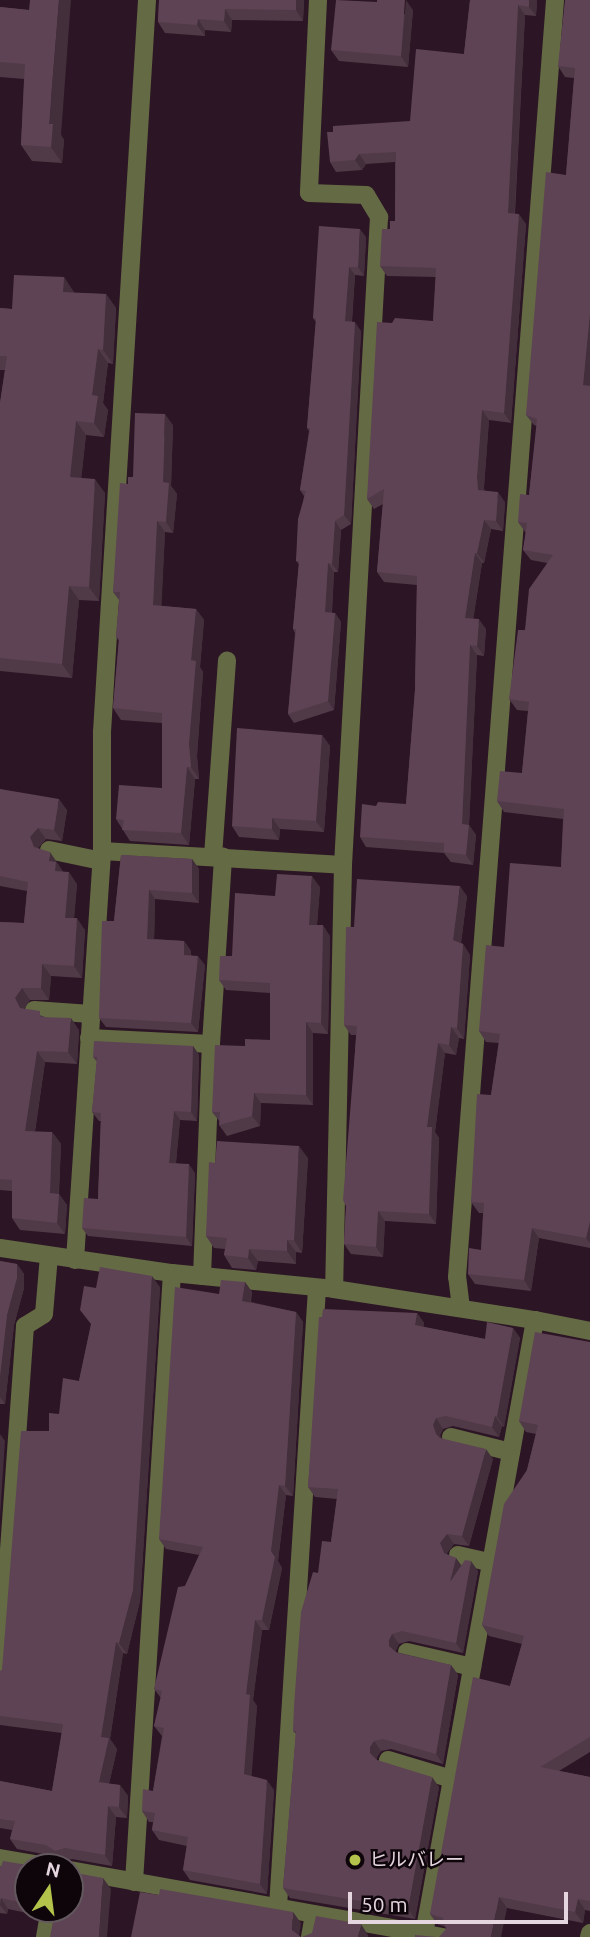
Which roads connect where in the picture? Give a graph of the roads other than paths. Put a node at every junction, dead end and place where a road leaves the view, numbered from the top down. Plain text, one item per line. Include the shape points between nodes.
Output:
1 (147, 0) edge
2 (318, 0) edge
3 (555, 0) edge
4 (227, 660) dead end
5 (49, 850) edge
6 (102, 856) junction
7 (218, 856) junction
8 (343, 864) junction
9 (34, 1010) edge
10 (90, 1014) junction
11 (89, 1038) junction
12 (211, 1044) junction
13 (0, 1248) edge
14 (49, 1256) junction
15 (75, 1260) junction
16 (172, 1273) junction
17 (202, 1276) junction
18 (325, 1289) junction
19 (461, 1308) junction
20 (536, 1320) junction
21 (590, 1331) edge
22 (451, 1437) dead end
23 (511, 1452) junction
24 (458, 1555) dead end
25 (492, 1563) junction
26 (407, 1652) edge
27 (472, 1667) junction
28 (0, 1675) edge
29 (388, 1760) edge
30 (452, 1779) junction
31 (84, 1873) edge
32 (134, 1882) junction
33 (278, 1908) junction
34 (314, 1914) junction
35 (424, 1934) junction
36 (310, 1937) edge
37 (443, 1937) edge

1 - 6 street via 102,732
2 - 8 street via 309,193 366,195 379,217
3 - 19 street via 457,1278
4 - 7 street
5 - 6 street
6 - 7 street
6 - 10 street
7 - 8 street
7 - 12 street
8 - 18 street
9 - 10 street
10 - 11 street
11 - 12 street
11 - 15 street
12 - 17 street
13 - 14 street
14 - 15 street
14 - 28 street via 44,1314 25,1326
15 - 16 street
16 - 17 street
16 - 32 street
17 - 18 street
18 - 19 street
18 - 33 street
19 - 20 street
20 - 21 street
20 - 23 street
22 - 23 street
23 - 25 street
24 - 25 street
25 - 27 street
26 - 27 street
27 - 30 street
29 - 30 street
30 - 35 street
31 - 32 street
32 - 33 street
33 - 34 street
34 - 35 street
34 - 36 street
35 - 37 street

